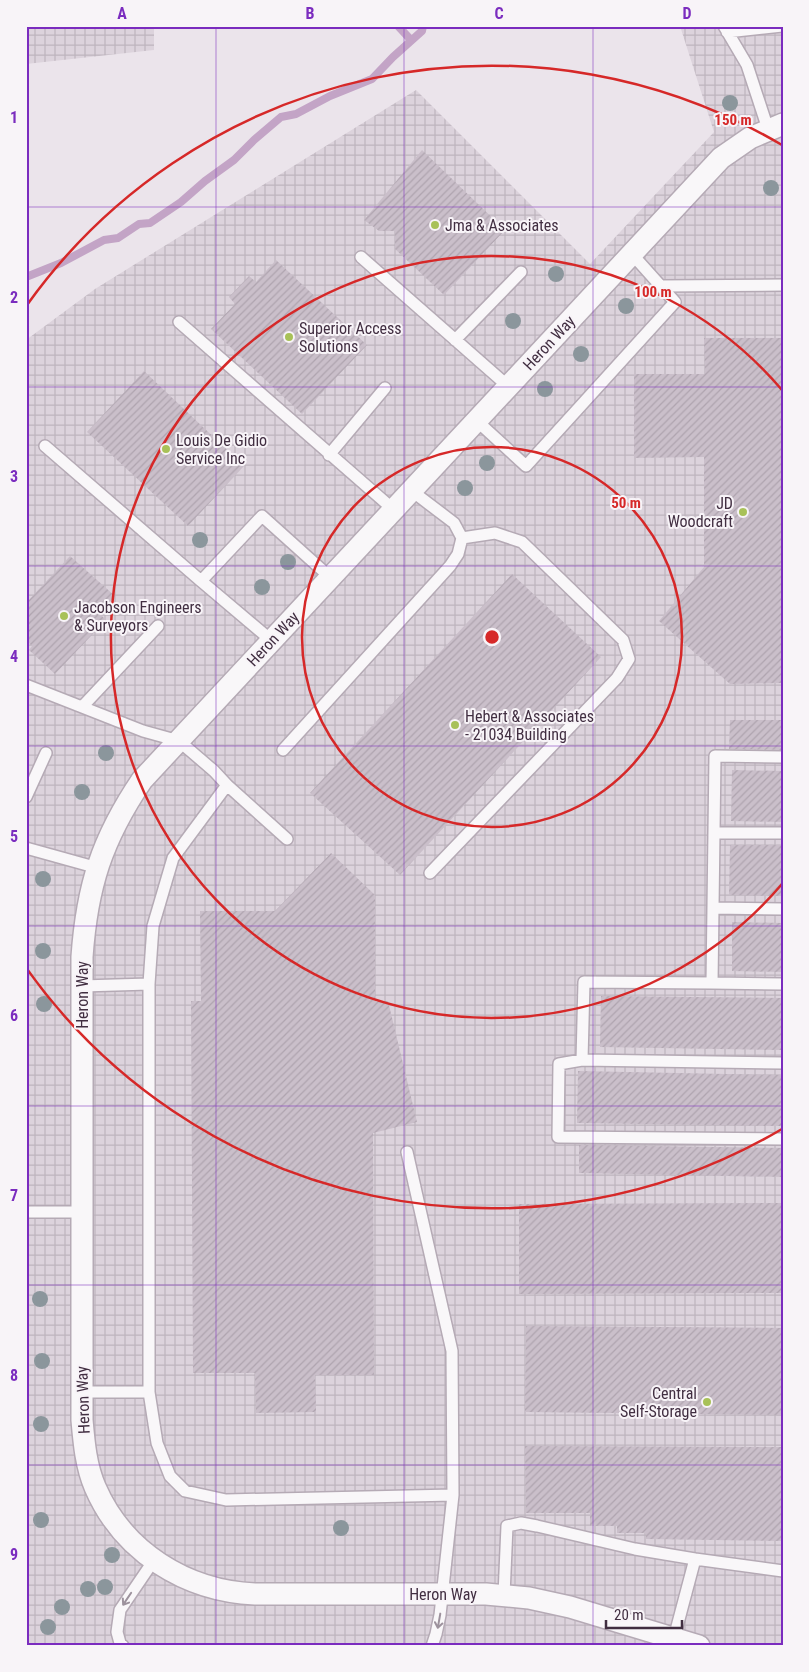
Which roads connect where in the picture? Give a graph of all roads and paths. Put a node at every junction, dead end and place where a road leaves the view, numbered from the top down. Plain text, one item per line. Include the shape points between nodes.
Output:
1 (782, 26) edge
2 (725, 29) edge
3 (776, 126) edge
4 (632, 254) junction
5 (361, 257) dead end
6 (521, 272) dead end
7 (783, 285) edge
8 (661, 286) junction
9 (179, 322) dead end
10 (455, 340) junction
11 (509, 387) junction
12 (385, 388) dead end
13 (477, 421) junction
14 (45, 446) dead end
15 (329, 455) junction
16 (412, 491) junction
17 (394, 510) junction
18 (462, 538) junction
19 (331, 578) junction
20 (201, 581) junction
21 (158, 626) dead end
22 (272, 641) junction
23 (26, 685) edge
24 (82, 707) junction
25 (179, 741) junction
26 (283, 750) dead end
27 (46, 753) dead end
28 (783, 757) edge
29 (228, 785) junction
30 (26, 797) edge
31 (714, 833) junction
32 (783, 833) edge
33 (287, 839) dead end
34 (26, 848) edge
35 (98, 868) junction
36 (430, 873) dead end
37 (713, 908) junction
38 (783, 909) edge
39 (712, 983) junction
40 (149, 984) junction
41 (783, 984) edge
42 (82, 986) junction
43 (582, 1060) junction
44 (783, 1063) edge
45 (783, 1139) edge
46 (407, 1152) dead end
47 (26, 1212) edge
48 (82, 1212) junction
49 (82, 1392) junction
50 (149, 1392) junction
51 (453, 1495) junction
52 (695, 1559) junction
53 (154, 1560) junction
54 (783, 1571) edge
55 (442, 1594) junction
56 (504, 1595) junction
57 (674, 1638) junction
58 (120, 1645) edge
59 (432, 1646) edge
60 (699, 1646) edge

1 - 2 lane
2 - 3 lane via 747,65
3 - 4 street, Heron Way via 750,138 722,158
4 - 8 lane
4 - 11 street, Heron Way
5 - 10 lane
6 - 10 lane
7 - 8 lane
8 - 13 lane via 675,302 526,466
9 - 15 lane
10 - 11 lane
11 - 13 street, Heron Way
12 - 15 lane
13 - 16 street, Heron Way
14 - 20 lane
15 - 17 lane
16 - 17 street, Heron Way
16 - 18 lane via 454,523
17 - 19 street, Heron Way
18 - 26 lane via 458,554 450,566
18 - 36 lane via 495,533 522,542 623,640 629,659 617,678
19 - 20 lane via 262,516
19 - 22 street, Heron Way
20 - 22 lane
21 - 24 lane
22 - 25 street, Heron Way
23 - 24 lane
24 - 25 lane
25 - 29 lane
25 - 35 street, Heron Way via 142,780 103,851
27 - 30 lane
28 - 31 lane via 715,756
29 - 33 lane
29 - 40 lane via 173,858 153,926
31 - 32 lane
31 - 37 lane
34 - 35 lane
35 - 42 street, Heron Way via 84,930
37 - 38 lane
37 - 39 lane
39 - 41 lane
39 - 43 lane via 584,982
40 - 42 lane
40 - 50 lane
42 - 48 street, Heron Way
43 - 44 lane
43 - 45 lane via 560,1064 558,1137
46 - 51 lane via 452,1351
47 - 48 lane
48 - 49 street, Heron Way
49 - 50 lane
49 - 53 street, Heron Way via 85,1454 95,1487 122,1530
50 - 51 lane via 157,1444 170,1476 185,1491 226,1500
51 - 55 lane
52 - 54 lane
52 - 56 lane via 562,1531 521,1524 507,1526
52 - 57 lane
53 - 55 street, Heron Way via 175,1574 206,1587 240,1594
53 -> 58 lane via 120,1610
55 - 56 street, Heron Way
55 -> 59 lane
56 - 57 street, Heron Way via 551,1602
57 - 60 street, Heron Way

